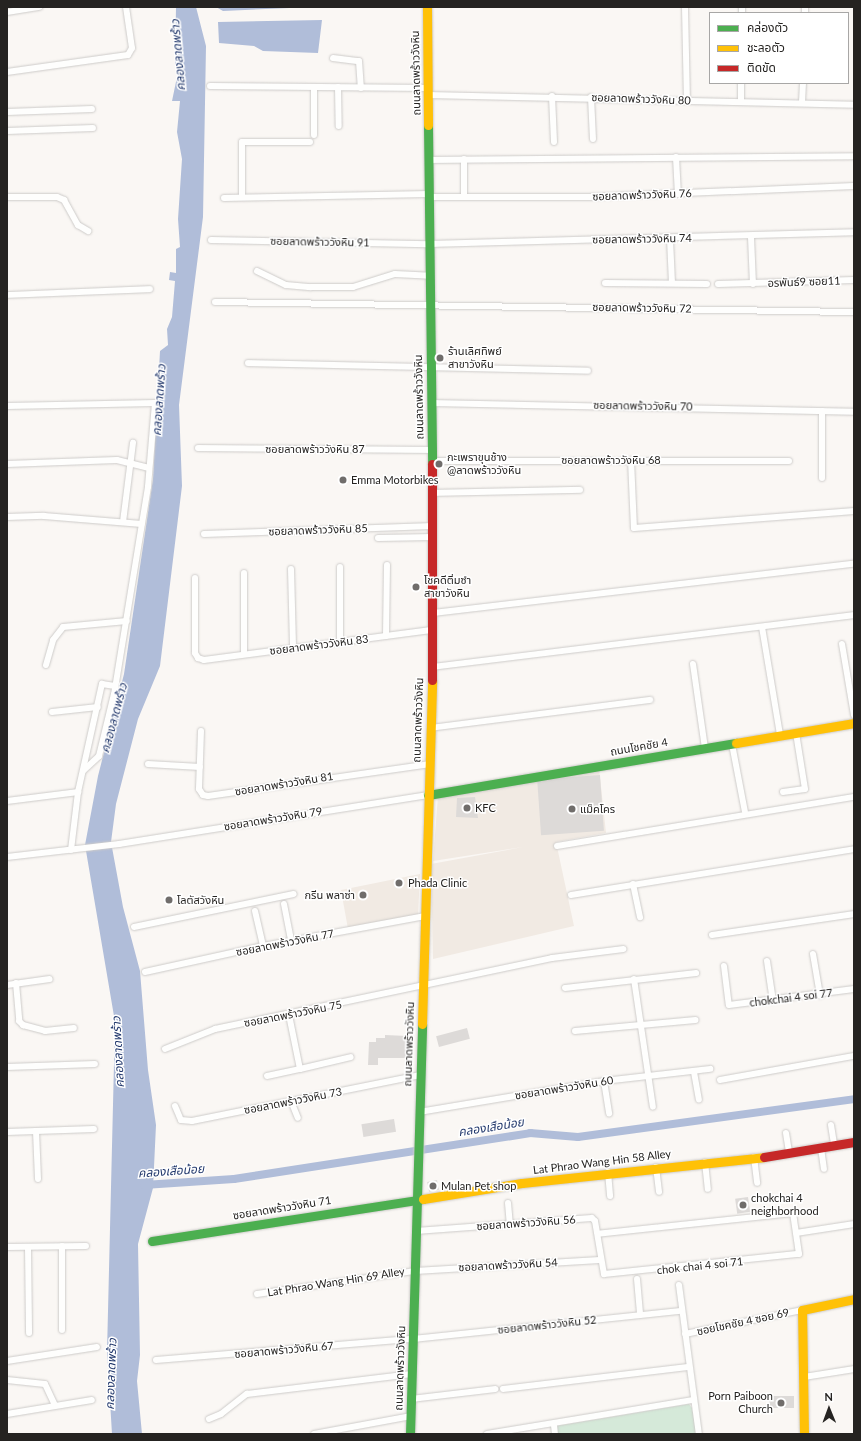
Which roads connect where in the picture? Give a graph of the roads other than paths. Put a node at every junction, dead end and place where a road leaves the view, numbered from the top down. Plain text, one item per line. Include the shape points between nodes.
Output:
1 (40, 7) edge
2 (126, 7) edge
3 (427, 7) edge
4 (685, 7) edge
5 (7, 12) edge
6 (333, 58) dead end
7 (7, 72) edge
8 (741, 84) edge
9 (803, 84) edge
10 (210, 86) dead end
11 (314, 87) junction
12 (338, 87) junction
13 (361, 88) junction
14 (428, 91) junction
15 (552, 96) junction
16 (591, 97) junction
17 (687, 100) junction
18 (741, 101) junction
19 (802, 102) junction
20 (854, 105) edge
21 (92, 108) dead end
22 (7, 112) edge
23 (338, 126) dead end
24 (93, 128) dead end
25 (7, 130) edge
26 (314, 135) dead end
27 (593, 140) dead end
28 (310, 142) dead end
29 (554, 142) dead end
30 (854, 156) edge
31 (676, 157) junction
32 (464, 159) junction
33 (429, 160) junction
34 (854, 186) edge
35 (678, 194) junction
36 (429, 196) junction
37 (7, 197) edge
38 (242, 197) junction
39 (464, 197) junction
40 (224, 198) dead end
41 (88, 231) dead end
42 (854, 232) edge
43 (751, 237) junction
44 (670, 239) junction
45 (211, 240) dead end
46 (429, 244) junction
47 (257, 271) dead end
48 (430, 276) junction
49 (854, 280) edge
50 (605, 283) dead end
51 (672, 283) junction
52 (707, 284) dead end
53 (718, 284) dead end
54 (753, 284) junction
55 (150, 289) dead end
56 (7, 295) edge
57 (215, 302) dead end
58 (430, 304) junction
59 (854, 312) edge
60 (248, 363) dead end
61 (431, 368) junction
62 (588, 371) dead end
63 (431, 403) junction
64 (7, 406) edge
65 (822, 411) junction
66 (854, 412) edge
67 (133, 443) dead end
68 (198, 448) dead end
69 (432, 450) junction
70 (632, 460) junction
71 (130, 461) junction
72 (432, 461) junction
73 (790, 461) dead end
74 (7, 464) edge
75 (148, 468) junction
76 (822, 478) dead end
77 (580, 490) dead end
78 (432, 493) junction
79 (854, 511) edge
80 (7, 517) edge
81 (123, 522) junction
82 (142, 524) junction
83 (433, 526) junction
84 (204, 534) dead end
85 (433, 537) junction
86 (378, 538) dead end
87 (854, 564) edge
88 (387, 565) dead end
89 (340, 567) dead end
90 (291, 570) dead end
91 (244, 573) dead end
92 (195, 578) dead end
93 (434, 612) junction
94 (854, 615) edge
95 (127, 621) junction
96 (762, 628) junction
97 (433, 630) junction
98 (386, 636) junction
99 (340, 642) junction
100 (842, 644) dead end
101 (293, 648) junction
102 (244, 654) junction
103 (693, 664) dead end
104 (46, 666) dead end
105 (432, 667) junction
106 (115, 686) junction
107 (650, 700) dead end
108 (98, 707) junction
109 (52, 712) dead end
110 (854, 715) edge
111 (854, 723) edge
112 (430, 728) junction
113 (201, 731) dead end
114 (796, 733) junction
115 (780, 735) junction
116 (732, 744) junction
117 (705, 748) junction
118 (148, 764) dead end
119 (429, 764) junction
120 (200, 767) junction
121 (84, 770) junction
122 (78, 792) junction
123 (783, 792) dead end
124 (428, 795) junction
125 (854, 797) edge
126 (7, 801) edge
127 (745, 812) junction
128 (557, 846) dead end
129 (854, 849) edge
130 (71, 850) junction
131 (7, 857) edge
132 (633, 884) junction
133 (294, 894) dead end
134 (571, 895) dead end
135 (284, 904) dead end
136 (255, 911) dead end
137 (854, 914) edge
138 (425, 916) junction
139 (640, 917) dead end
140 (134, 927) dead end
141 (712, 935) dead end
142 (291, 941) junction
143 (263, 946) junction
144 (623, 949) dead end
145 (813, 954) dead end
146 (767, 962) dead end
147 (724, 966) dead end
148 (146, 972) dead end
149 (696, 972) dead end
150 (50, 979) dead end
151 (634, 979) junction
152 (16, 984) junction
153 (7, 985) edge
154 (423, 987) junction
155 (565, 988) dead end
156 (854, 989) edge
157 (820, 995) junction
158 (774, 1001) junction
159 (289, 1015) junction
160 (695, 1020) dead end
161 (640, 1025) junction
162 (74, 1028) dead end
163 (575, 1031) dead end
164 (165, 1049) dead end
165 (854, 1056) edge
166 (351, 1057) dead end
167 (96, 1064) dead end
168 (7, 1067) edge
169 (300, 1069) junction
170 (710, 1069) dead end
171 (694, 1072) junction
172 (420, 1075) junction
173 (267, 1076) dead end
174 (648, 1076) junction
175 (720, 1080) dead end
176 (604, 1082) junction
177 (699, 1100) dead end
178 (291, 1101) junction
179 (175, 1106) dead end
180 (653, 1107) dead end
181 (419, 1112) junction
182 (609, 1114) dead end
183 (298, 1118) dead end
184 (831, 1125) dead end
185 (94, 1129) dead end
186 (36, 1131) junction
187 (7, 1132) edge
188 (786, 1133) dead end
189 (854, 1142) edge
190 (834, 1145) junction
191 (821, 1148) junction
192 (789, 1152) junction
193 (754, 1157) junction
194 (705, 1162) junction
195 (656, 1167) junction
196 (824, 1169) dead end
197 (608, 1172) junction
198 (38, 1179) dead end
199 (757, 1183) dead end
200 (708, 1189) dead end
201 (659, 1192) dead end
202 (610, 1196) dead end
203 (417, 1198) junction
204 (508, 1203) dead end
205 (510, 1224) junction
206 (854, 1224) edge
207 (416, 1231) junction
208 (796, 1233) junction
209 (598, 1234) junction
210 (152, 1241) dead end
211 (62, 1246) junction
212 (86, 1246) dead end
213 (7, 1247) edge
214 (28, 1247) junction
215 (600, 1260) junction
216 (415, 1271) junction
217 (604, 1274) joint
218 (637, 1279) dead end
219 (679, 1286) dead end
220 (257, 1294) dead end
221 (854, 1299) edge
222 (802, 1310) junction
223 (681, 1311) junction
224 (640, 1315) junction
225 (62, 1330) dead end
226 (29, 1333) dead end
227 (685, 1334) junction
228 (413, 1339) junction
229 (97, 1347) dead end
230 (156, 1360) dead end
231 (7, 1361) edge
232 (688, 1367) junction
233 (854, 1369) edge
234 (412, 1374) junction
235 (804, 1377) junction
236 (7, 1380) edge
237 (503, 1388) dead end
238 (495, 1389) dead end
239 (411, 1399) junction
240 (92, 1400) dead end
241 (694, 1400) junction
242 (55, 1405) junction
243 (7, 1414) edge
244 (410, 1416) junction
245 (209, 1418) dead end
246 (554, 1424) junction
247 (314, 1434) edge
248 (410, 1434) edge
249 (487, 1434) edge
250 (555, 1434) edge
251 (699, 1434) edge
252 (804, 1434) edge

1 - 5 street
2 - 7 street via 132,48 128,55
3 - 14 main road, ถนนลาดพร้าววังหิน
4 - 17 street
6 - 13 street via 359,61
8 - 18 street
9 - 19 street
10 - 11 street, ซอยลาดพร้าววังหิน 80
11 - 12 street, ซอยลาดพร้าววังหิน 80
11 - 26 street
12 - 13 street, ซอยลาดพร้าววังหิน 80
12 - 23 street
13 - 14 street, ซอยลาดพร้าววังหิน 80
14 - 15 street, ซอยลาดพร้าววังหิน 80
14 - 33 main road, ถนนลาดพร้าววังหิน
15 - 16 street, ซอยลาดพร้าววังหิน 80
15 - 29 street
16 - 17 street, ซอยลาดพร้าววังหิน 80
16 - 27 street
17 - 18 street, ซอยลาดพร้าววังหิน 80
18 - 19 street, ซอยลาดพร้าววังหิน 80
19 - 20 street, ซอยลาดพร้าววังหิน 80
21 - 22 street
24 - 25 street
28 - 38 street via 242,142
30 - 31 street
31 - 32 street
31 - 35 street
32 - 33 street
32 - 39 street
33 - 36 main road, ถนนลาดพร้าววังหิน
34 - 35 street, ซอยลาดพร้าววังหิน 76
35 - 39 street, ซอยลาดพร้าววังหิน 76
36 - 38 street, ซอยลาดพร้าววังหิน 76
36 - 39 street, ซอยลาดพร้าววังหิน 76
36 - 46 main road, ถนนลาดพร้าววังหิน
37 - 41 street via 57,197 64,200 78,225
38 - 40 street, ซอยลาดพร้าววังหิน 76
42 - 43 street, ซอยลาดพร้าววังหิน 74
43 - 44 street, ซอยลาดพร้าววังหิน 74
43 - 54 street
44 - 46 street, ซอยลาดพร้าววังหิน 74
44 - 51 street
45 - 46 street, ซอยลาดพร้าววังหิน 91
46 - 48 main road, ถนนลาดพร้าววังหิน
47 - 48 street via 286,285 311,287 353,287 395,274
48 - 58 main road, ถนนลาดพร้าววังหิน
49 - 54 street, อรพันธ์9 ซอย11
50 - 51 street
51 - 52 street
53 - 54 street, อรพันธ์9 ซอย11
55 - 56 street
57 - 58 street, ซอยลาดพร้าววังหิน 72
58 - 59 street, ซอยลาดพร้าววังหิน 72
58 - 61 main road, ถนนลาดพร้าววังหิน
60 - 61 street
61 - 62 street
61 - 63 main road, ถนนลาดพร้าววังหิน
63 - 65 street, ซอยลาดพร้าววังหิน 70
63 - 69 main road, ถนนลาดพร้าววังหิน
64 - 75 street via 155,403
65 - 66 street, ซอยลาดพร้าววังหิน 70
65 - 76 street
67 - 71 street
68 - 69 street, ซอยลาดพร้าววังหิน 87
69 - 72 main road, ถนนลาดพร้าววังหิน
70 - 72 street, ซอยลาดพร้าววังหิน 68
70 - 73 street, ซอยลาดพร้าววังหิน 68
70 - 79 street via 634,528
71 - 74 street
71 - 75 street
71 - 81 street
72 - 78 main road, ถนนลาดพร้าววังหิน
75 - 82 street
77 - 78 street
78 - 83 main road, ถนนลาดพร้าววังหิน
80 - 81 street via 44,516
81 - 82 street
82 - 95 street
83 - 84 street, ซอยลาดพร้าววังหิน 85
83 - 85 main road, ถนนลาดพร้าววังหิน
85 - 86 street
85 - 93 main road, ถนนลาดพร้าววังหิน
87 - 93 street
88 - 98 street
89 - 99 street
90 - 101 street
91 - 102 street
92 - 102 street, ซอยลาดพร้าววังหิน 83 via 195,653 198,658 204,660
93 - 97 main road, ถนนลาดพร้าววังหิน
94 - 96 street
95 - 104 street via 63,627 53,640
95 - 106 street
96 - 105 street
96 - 115 street
97 - 98 street, ซอยลาดพร้าววังหิน 83
97 - 105 main road, ถนนลาดพร้าววังหิน
98 - 99 street, ซอยลาดพร้าววังหิน 83
99 - 101 street, ซอยลาดพร้าววังหิน 83
100 - 110 street
101 - 102 street, ซอยลาดพร้าววังหิน 83
103 - 117 street
105 - 112 main road, ถนนลาดพร้าววังหิน
106 - 108 street via 102,684
106 - 121 street via 99,756
107 - 112 street
108 - 109 street
108 - 121 street
111 - 114 main road, ถนนโชคชัย 4
112 - 119 main road, ถนนลาดพร้าววังหิน
113 - 120 street, ซอยลาดพร้าววังหิน 81
114 - 115 main road, ถนนโชคชัย 4
114 - 123 street via 805,789
115 - 116 main road, ถนนโชคชัย 4
116 - 117 main road, ถนนโชคชัย 4
116 - 127 street
117 - 124 main road, ถนนโชคชัย 4
118 - 120 street
119 - 120 street, ซอยลาดพร้าววังหิน 81 via 208,796 203,795 200,789
119 - 124 main road, ถนนลาดพร้าววังหิน
121 - 122 street
122 - 126 street
122 - 130 street
124 - 130 street, ซอยลาดพร้าววังหิน 79
124 - 138 main road, ถนนลาดพร้าววังหิน
125 - 127 street
127 - 128 street
129 - 132 street
130 - 131 street, ซอยลาดพร้าววังหิน 79
132 - 134 street
132 - 139 street
133 - 140 street
135 - 142 street
136 - 143 street
137 - 141 street
138 - 142 street, ซอยลาดพร้าววังหิน 77
138 - 154 main road, ถนนลาดพร้าววังหิน
142 - 143 street, ซอยลาดพร้าววังหิน 77
143 - 148 street, ซอยลาดพร้าววังหิน 77
144 - 154 street, ซอยลาดพร้าววังหิน 75 via 552,958
145 - 157 street
146 - 158 street
147 - 158 street, chokchai 4 soi 77 via 729,1005
149 - 151 street
150 - 152 street
151 - 155 street
151 - 161 street
152 - 153 street
152 - 162 street via 19,1021 23,1025 45,1031
154 - 159 street, ซอยลาดพร้าววังหิน 75
154 - 172 main road, ถนนลาดพร้าววังหิน
156 - 157 street, chokchai 4 soi 77
157 - 158 street, chokchai 4 soi 77
159 - 164 street, ซอยลาดพร้าววังหิน 75 via 215,1029
159 - 169 street
160 - 161 street
161 - 163 street
161 - 174 street
165 - 175 street
166 - 169 street
167 - 168 street
169 - 173 street
170 - 171 street, ซอยลาดพร้าววังหิน 60
171 - 174 street, ซอยลาดพร้าววังหิน 60
171 - 177 street
172 - 178 street, ซอยลาดพร้าววังหิน 73
172 - 181 main road, ถนนลาดพร้าววังหิน
174 - 176 street, ซอยลาดพร้าววังหิน 60
174 - 180 street
176 - 181 street, ซอยลาดพร้าววังหิน 60
176 - 182 street
178 - 179 street, ซอยลาดพร้าววังหิน 73 via 192,1121 181,1120
178 - 183 street
181 - 203 main road, ถนนลาดพร้าววังหิน
184 - 190 street
185 - 186 street
186 - 187 street
186 - 198 street
188 - 192 street
189 - 190 main road, Lat Phrao Wang Hin 58 Alley
190 - 191 main road, Lat Phrao Wang Hin 58 Alley
191 - 192 main road, Lat Phrao Wang Hin 58 Alley
191 - 196 street
192 - 193 main road, Lat Phrao Wang Hin 58 Alley
193 - 194 main road, Lat Phrao Wang Hin 58 Alley
193 - 199 street
194 - 195 main road, Lat Phrao Wang Hin 58 Alley
194 - 200 street
195 - 197 main road, Lat Phrao Wang Hin 58 Alley
195 - 201 street
197 - 202 street
197 - 203 main road, Lat Phrao Wang Hin 58 Alley
203 - 207 main road, ถนนลาดพร้าววังหิน
203 - 210 main road, ซอยลาดพร้าววังหิน 71
204 - 205 street
205 - 207 street, ซอยลาดพร้าววังหิน 56
205 - 209 street, ซอยลาดพร้าววังหิน 56 via 592,1218
206 - 208 street
207 - 216 main road, ถนนลาดพร้าววังหิน
208 - 209 street via 793,1213
208 - 217 street, chok chai 4 soi 71 via 799,1254 796,1255
209 - 215 street, ซอยลาดพร้าววังหิน 56
211 - 212 street
211 - 214 street
211 - 225 street
213 - 214 street
214 - 226 street
215 - 216 street, ซอยลาดพร้าววังหิน 54
215 - 217 street, ซอยลาดพร้าววังหิน 56
216 - 220 street, Lat Phrao Wang Hin 69 Alley
216 - 228 main road, ถนนลาดพร้าววังหิน
218 - 224 street
219 - 223 street
221 - 222 main road
222 - 227 street, ซอยโชคชัย 4 ซอย 69
222 - 235 main road
223 - 224 street, ซอยลาดพร้าววังหิน 52
223 - 227 street
224 - 228 street, ซอยลาดพร้าววังหิน 52
227 - 232 street
228 - 230 street, ซอยลาดพร้าววังหิน 67
228 - 234 main road, ถนนลาดพร้าววังหิน
229 - 231 street
232 - 237 street
232 - 241 street
233 - 235 street
234 - 239 main road, ถนนลาดพร้าววังหิน
234 - 245 street via 247,1394 222,1414
235 - 252 main road
236 - 242 street via 45,1384
238 - 239 street
239 - 244 main road, ถนนลาดพร้าววังหิน
240 - 242 street
241 - 246 street
241 - 251 street
242 - 243 street
244 - 247 street
244 - 248 main road, ถนนลาดพร้าววังหิน
246 - 249 street
246 - 250 street

